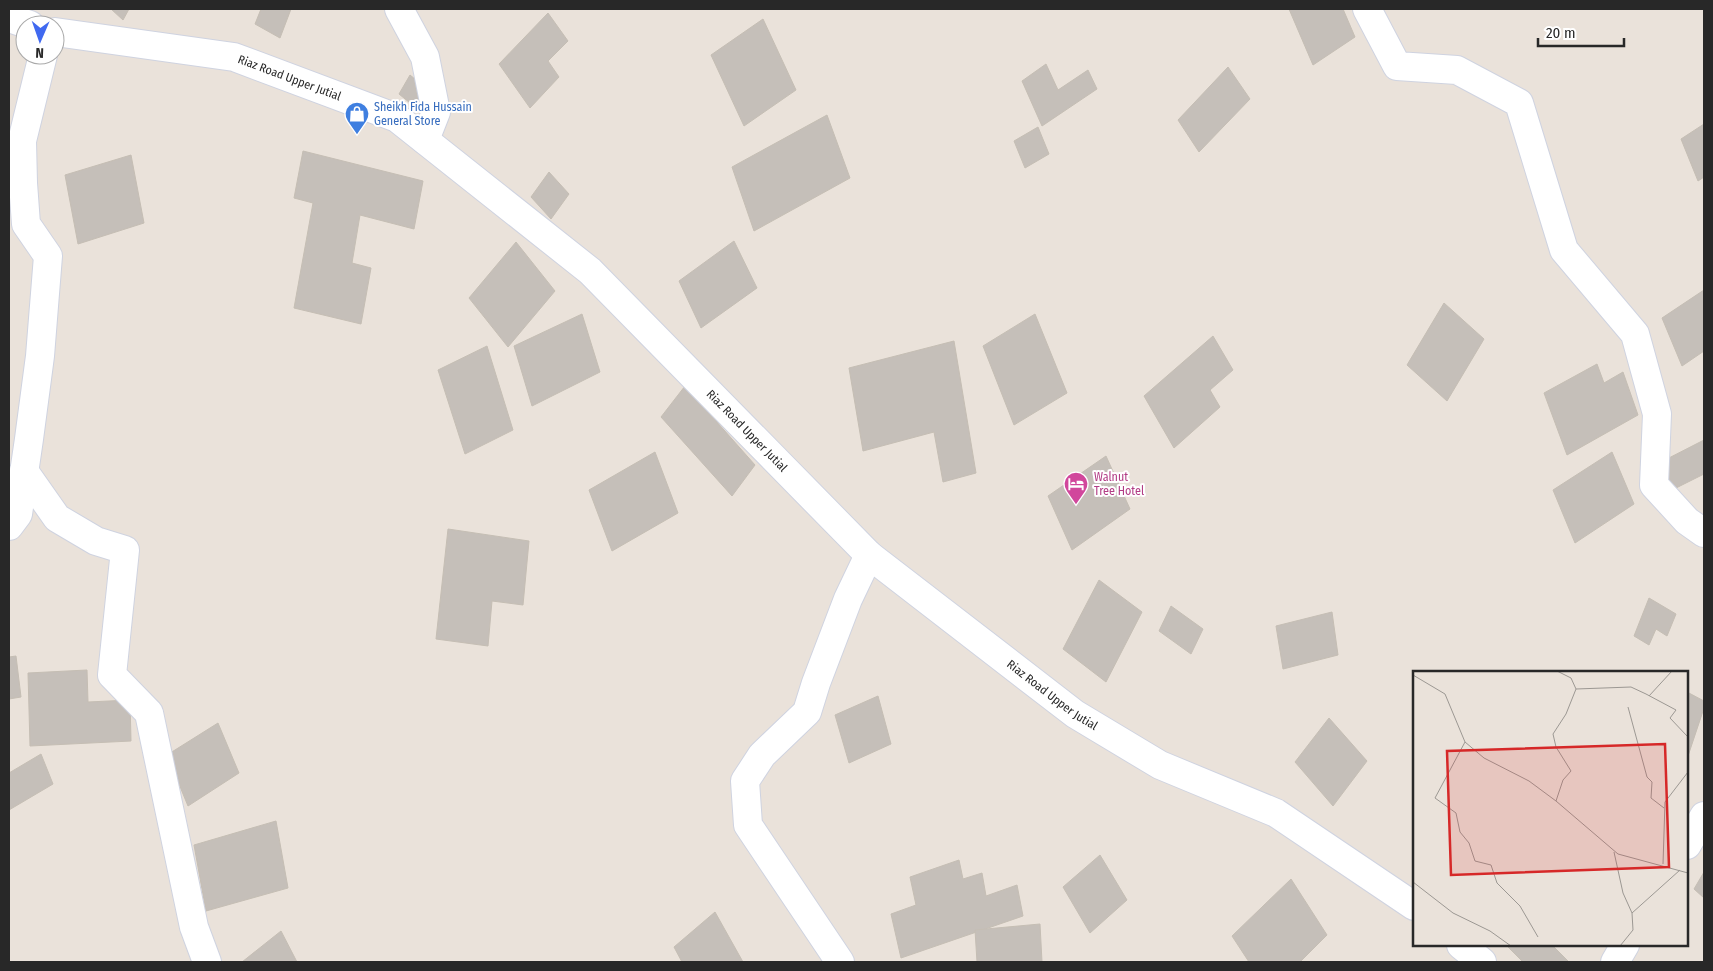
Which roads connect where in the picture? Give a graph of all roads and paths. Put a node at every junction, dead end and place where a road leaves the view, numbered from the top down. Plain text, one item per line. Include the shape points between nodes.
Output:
1 (399, 9) edge
2 (1368, 9) edge
3 (65, 33) edge
4 (41, 65) edge
5 (425, 140) junction
6 (24, 471) junction
7 (9, 526) edge
8 (1704, 533) edge
9 (869, 555) junction
10 (1704, 816) edge
11 (1688, 842) edge
12 (1413, 905) edge
13 (1462, 946) edge
14 (1625, 946) edge
15 (207, 962) edge
16 (840, 962) edge
17 (1482, 962) edge
18 (1615, 962) edge

1 - 5 street via 425,57 436,112
2 - 8 street via 1397,66 1457,70 1519,103 1564,250 1634,334 1657,414 1654,485 1686,521
3 - 5 street, Riaz Road Upper Jutial via 234,57 397,118
4 - 6 street via 22,141 26,224 48,256 40,356
5 - 9 street, Riaz Road Upper Jutial via 590,272
6 - 7 street via 18,514
6 - 15 street via 58,518 96,541 125,550 112,675 149,713 194,927
9 - 12 street, Riaz Road Upper Jutial via 1075,714 1160,766 1276,813
9 - 16 street via 848,599 807,712 762,755 745,781 748,825
10 - 11 street
13 - 17 street
14 - 18 street

